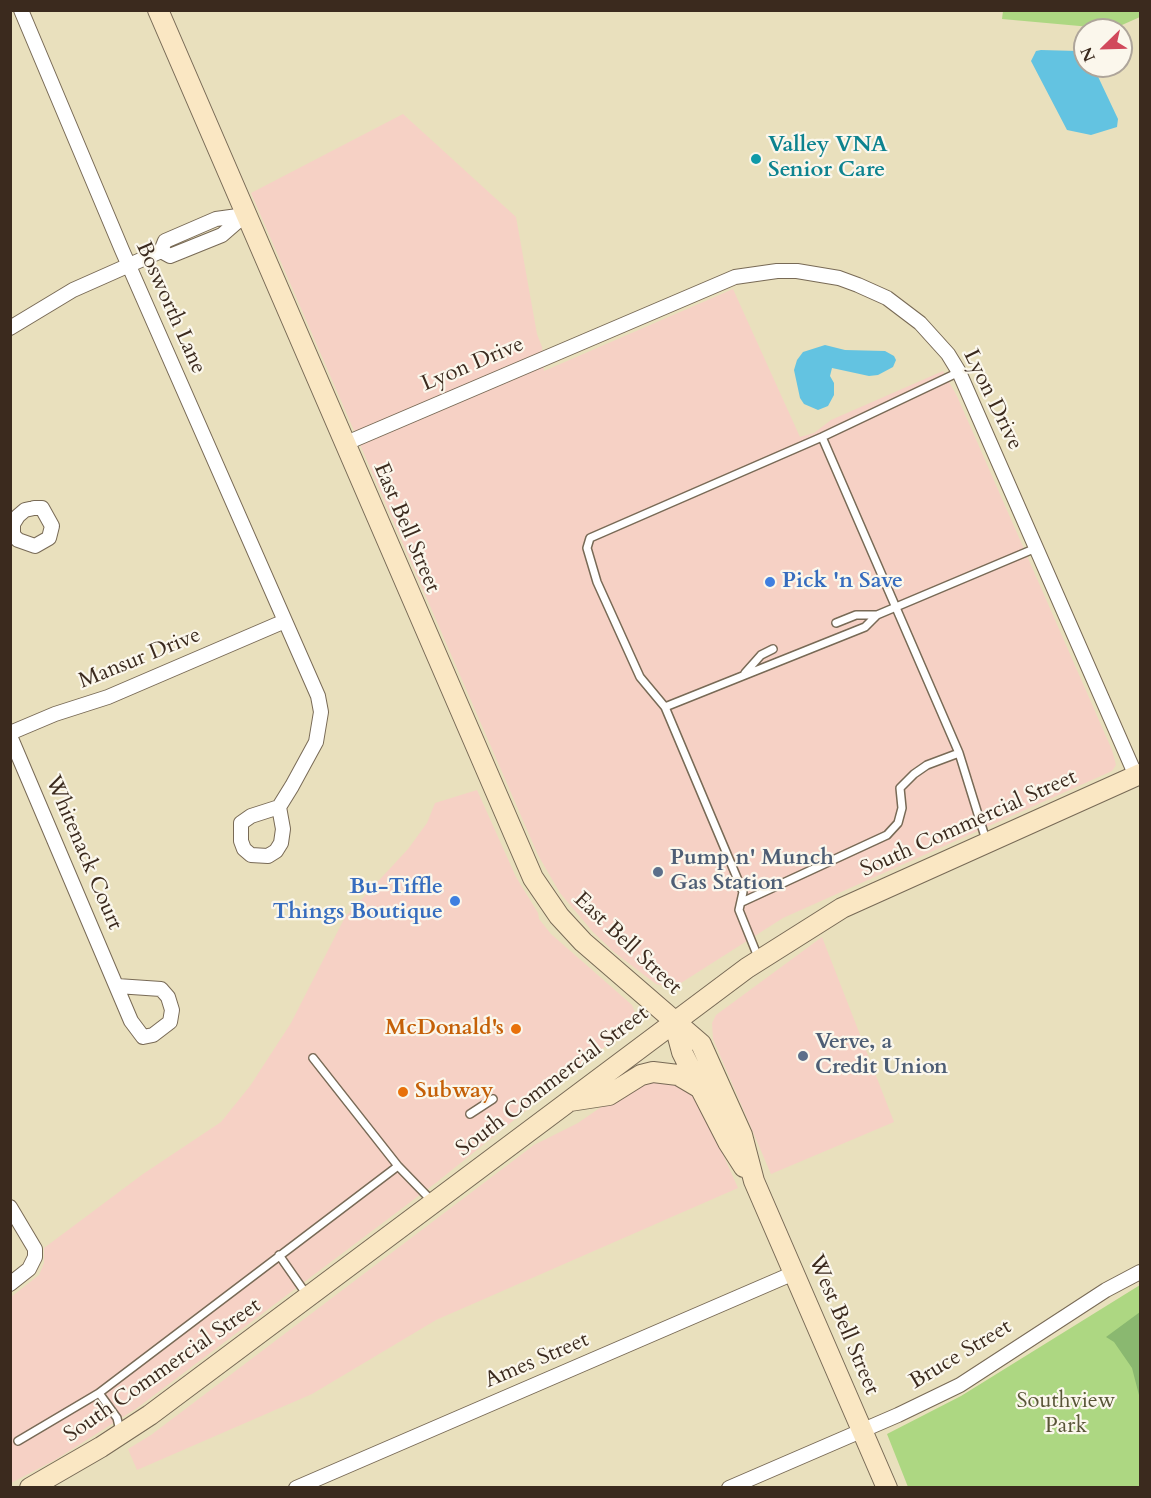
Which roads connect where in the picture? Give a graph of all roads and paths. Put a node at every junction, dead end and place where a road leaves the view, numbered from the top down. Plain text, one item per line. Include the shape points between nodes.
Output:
1 (21, 10) edge
2 (158, 10) edge
3 (245, 215) junction
4 (129, 265) junction
5 (10, 328) edge
6 (959, 372) junction
7 (822, 437) junction
8 (344, 444) junction
9 (1036, 548) junction
10 (897, 607) junction
11 (877, 615) junction
12 (285, 621) junction
13 (836, 623) dead end
14 (774, 650) dead end
15 (745, 673) junction
16 (665, 707) junction
17 (10, 734) edge
18 (959, 753) junction
19 (1138, 775) edge
20 (279, 807) dead end
21 (987, 843) junction
22 (742, 902) junction
23 (759, 960) junction
24 (117, 987) junction
25 (674, 1022) junction
26 (313, 1058) dead end
27 (700, 1088) junction
28 (493, 1099) dead end
29 (567, 1102) junction
30 (470, 1114) dead end
31 (398, 1166) junction
32 (754, 1181) junction
33 (433, 1202) junction
34 (10, 1208) edge
35 (279, 1255) junction
36 (1140, 1272) edge
37 (794, 1273) junction
38 (10, 1284) edge
39 (308, 1296) junction
40 (99, 1393) junction
41 (862, 1430) junction
42 (121, 1434) junction
43 (18, 1441) dead end
44 (30, 1488) edge
45 (296, 1488) edge
46 (729, 1488) edge
47 (887, 1488) edge

1 - 4 street, Bosworth Lane
2 - 3 main road, East Bell Street
3 - 4 street via 222,235 170,256 160,251
3 - 8 main road, East Bell Street
4 - 5 street via 72,290
4 - 12 street, Bosworth Lane
6 - 7 lane
6 - 8 street, Lyon Drive via 920,323 886,298 818,274 756,273 716,283
6 - 9 street, Lyon Drive
7 - 10 lane
7 - 16 lane via 590,538 587,548 597,582 640,677
8 - 25 main road, East Bell Street via 534,879 583,942
9 - 10 lane
9 - 19 street, Lyon Drive
10 - 11 lane
10 - 18 lane
11 - 13 lane via 856,615
11 - 15 lane via 865,627 768,668
12 - 17 street, Mansur Drive via 108,697
12 - 20 street, Bosworth Lane via 314,684 321,712 315,742
14 - 15 lane via 760,655
15 - 16 lane
16 - 22 lane via 743,892
17 - 24 street, Whitenack Court
18 - 21 lane
18 - 22 lane via 927,765 900,788 902,808 898,823 887,835
19 - 21 main road, South Commercial Street
21 - 23 main road, South Commercial Street via 842,908
22 - 23 lane via 738,910
23 - 25 main road, South Commercial Street
24 - 24 street, Whitenack Court via 161,989 170,1004 171,1022 143,1037 131,1021
25 - 27 main road, West Bell Street via 682,1052
25 - 29 main road, South Commercial Street
25 - 32 main road, West Bell Street via 701,1044 742,1135
26 - 31 lane
27 - 29 main road via 678,1075 653,1071 609,1095
27 - 32 main road, West Bell Street
28 - 30 lane
29 - 33 main road, South Commercial Street
31 - 33 lane
31 - 35 lane
32 - 37 main road, West Bell Street
33 - 39 main road, South Commercial Street
34 - 38 street via 35,1249 33,1265
35 - 39 lane
35 - 40 lane
36 - 41 street, Bruce Street via 960,1385
37 - 41 main road, West Bell Street
37 - 45 street, Ames Street
39 - 42 main road, South Commercial Street
40 - 42 lane via 117,1418
40 - 43 lane
41 - 46 street, Bruce Street
41 - 47 main road, West Bell Street
42 - 44 main road, South Commercial Street

